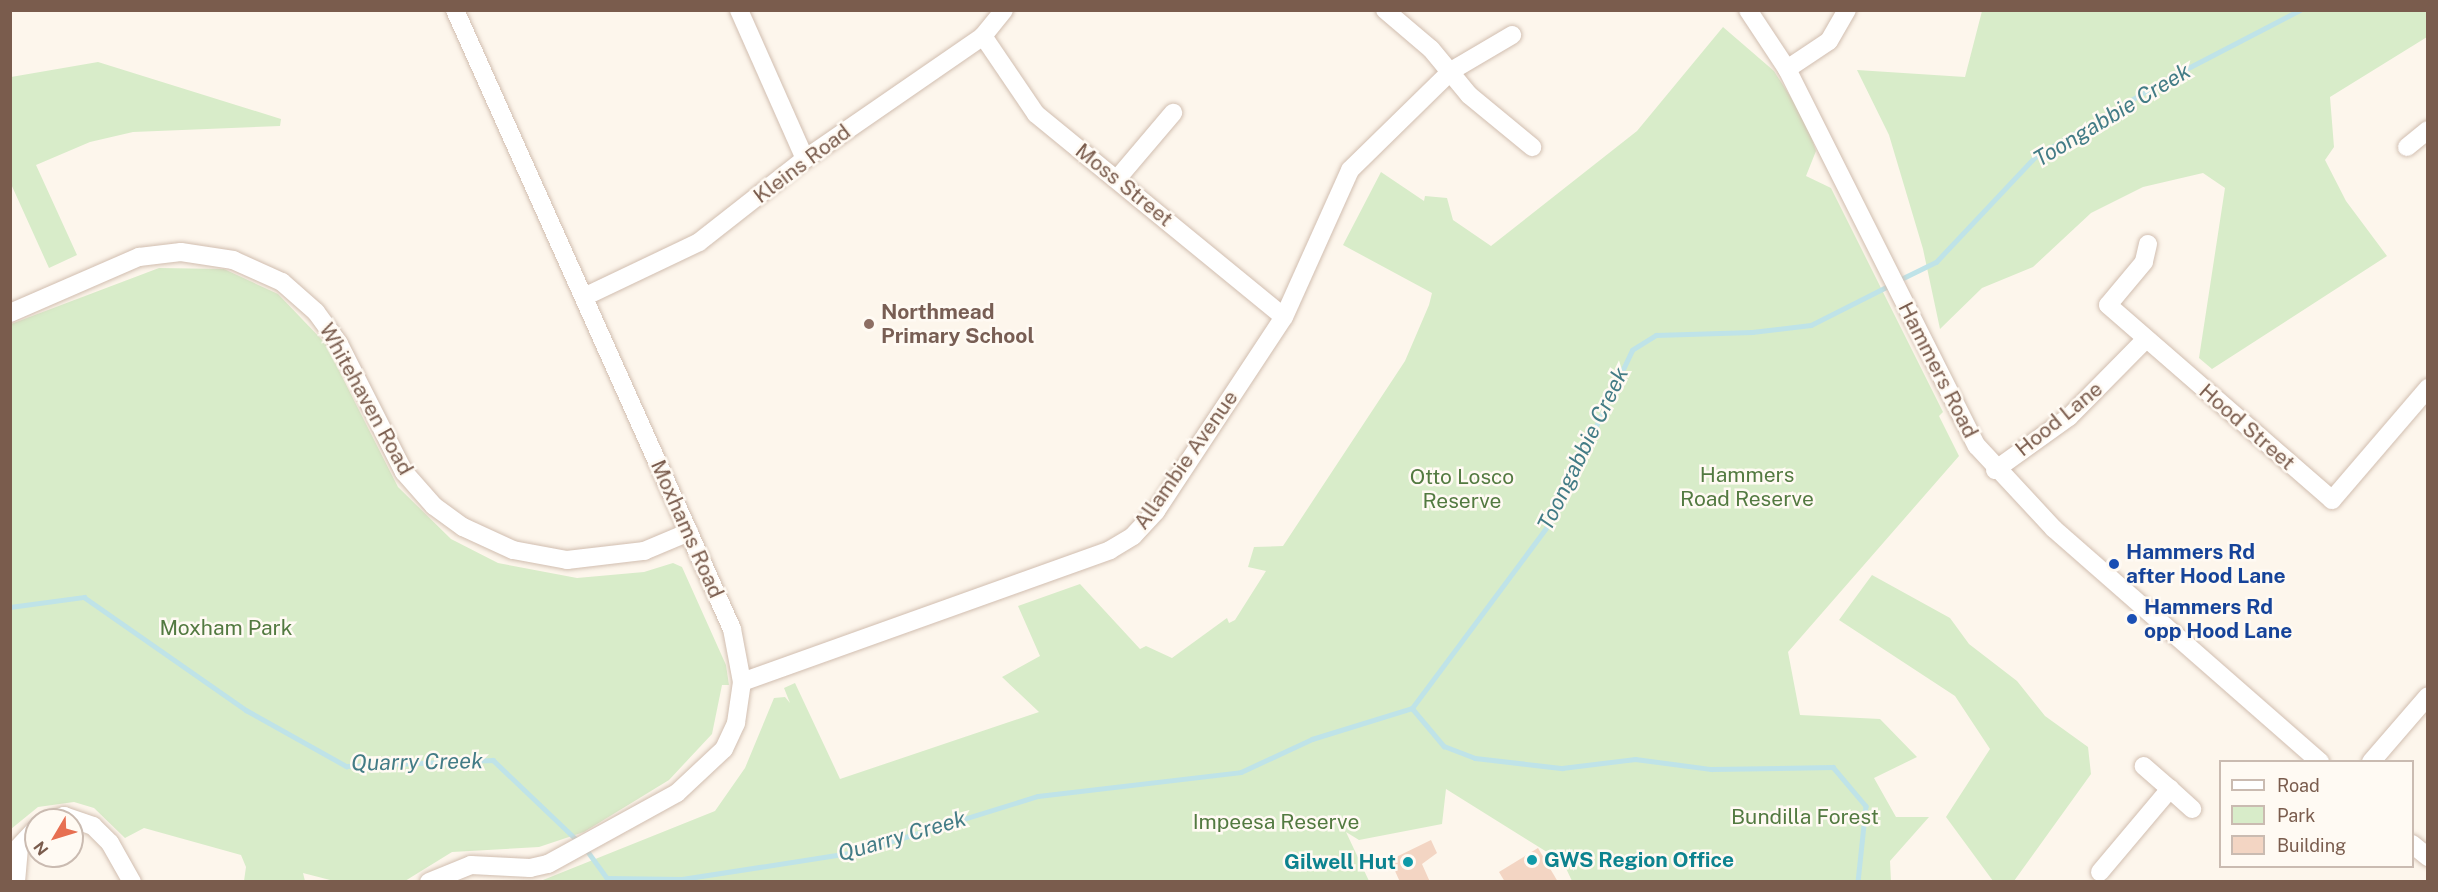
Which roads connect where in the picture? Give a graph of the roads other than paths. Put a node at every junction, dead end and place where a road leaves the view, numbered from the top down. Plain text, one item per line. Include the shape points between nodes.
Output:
1 (455, 10) edge
2 (739, 10) edge
3 (1004, 10) edge
4 (1384, 10) edge
5 (1748, 10) edge
6 (1847, 10) edge
7 (1512, 35) dead end
8 (983, 36) junction
9 (1787, 69) junction
10 (1450, 72) junction
11 (1173, 113) dead end
12 (2427, 130) edge
13 (1532, 147) dead end
14 (2407, 147) dead end
15 (805, 159) junction
16 (1117, 179) junction
17 (2148, 244) dead end
18 (585, 296) junction
19 (10, 314) edge
20 (1284, 317) junction
21 (2145, 340) junction
22 (2427, 388) edge
23 (1995, 470) junction
24 (689, 532) junction
25 (742, 682) junction
26 (2427, 696) edge
27 (2318, 760) edge
28 (2373, 760) edge
29 (2144, 766) dead end
30 (2170, 789) junction
31 (2192, 809) dead end
32 (84, 823) edge
33 (24, 842) edge
34 (2414, 846) edge
35 (2427, 857) edge
36 (2100, 872) dead end
37 (16, 882) edge
38 (132, 882) edge
39 (429, 882) edge

1 - 18 street, Moxhams Road
2 - 15 street
3 - 8 street, Kleins Road
4 - 10 street
5 - 9 street, Hammers Road
6 - 9 street via 1828,41
7 - 10 street, Allambie Avenue
8 - 15 street, Kleins Road
8 - 16 street, Moss Street via 1036,114
9 - 23 street, Hammers Road via 1965,429
10 - 13 street via 1469,95
10 - 20 street, Allambie Avenue via 1350,170
11 - 16 street
12 - 14 street
15 - 18 street, Kleins Road via 699,242
16 - 20 street, Moss Street
17 - 21 street, Hood Street via 2144,262 2108,305
18 - 24 street, Moxhams Road
19 - 24 street, Whitehaven Road via 138,257 196,253 242,263 282,282 316,312 342,350 404,472 434,506 463,527 513,550 567,561 644,551
20 - 25 street, Allambie Avenue via 1155,511 1133,536 1043,574
21 - 22 street, Hood Street via 2332,500
21 - 23 street, Hood Lane via 2069,417
23 - 27 street, Hammers Road via 2054,529
24 - 25 street, Moxhams Road via 736,638
25 - 39 street, Moxhams Road via 736,723 717,757 677,793 557,860 530,868 471,865
26 - 28 street
29 - 30 street
30 - 31 street
30 - 36 street
32 - 38 street via 93,826 110,843
33 - 37 street via 19,848
34 - 35 street

